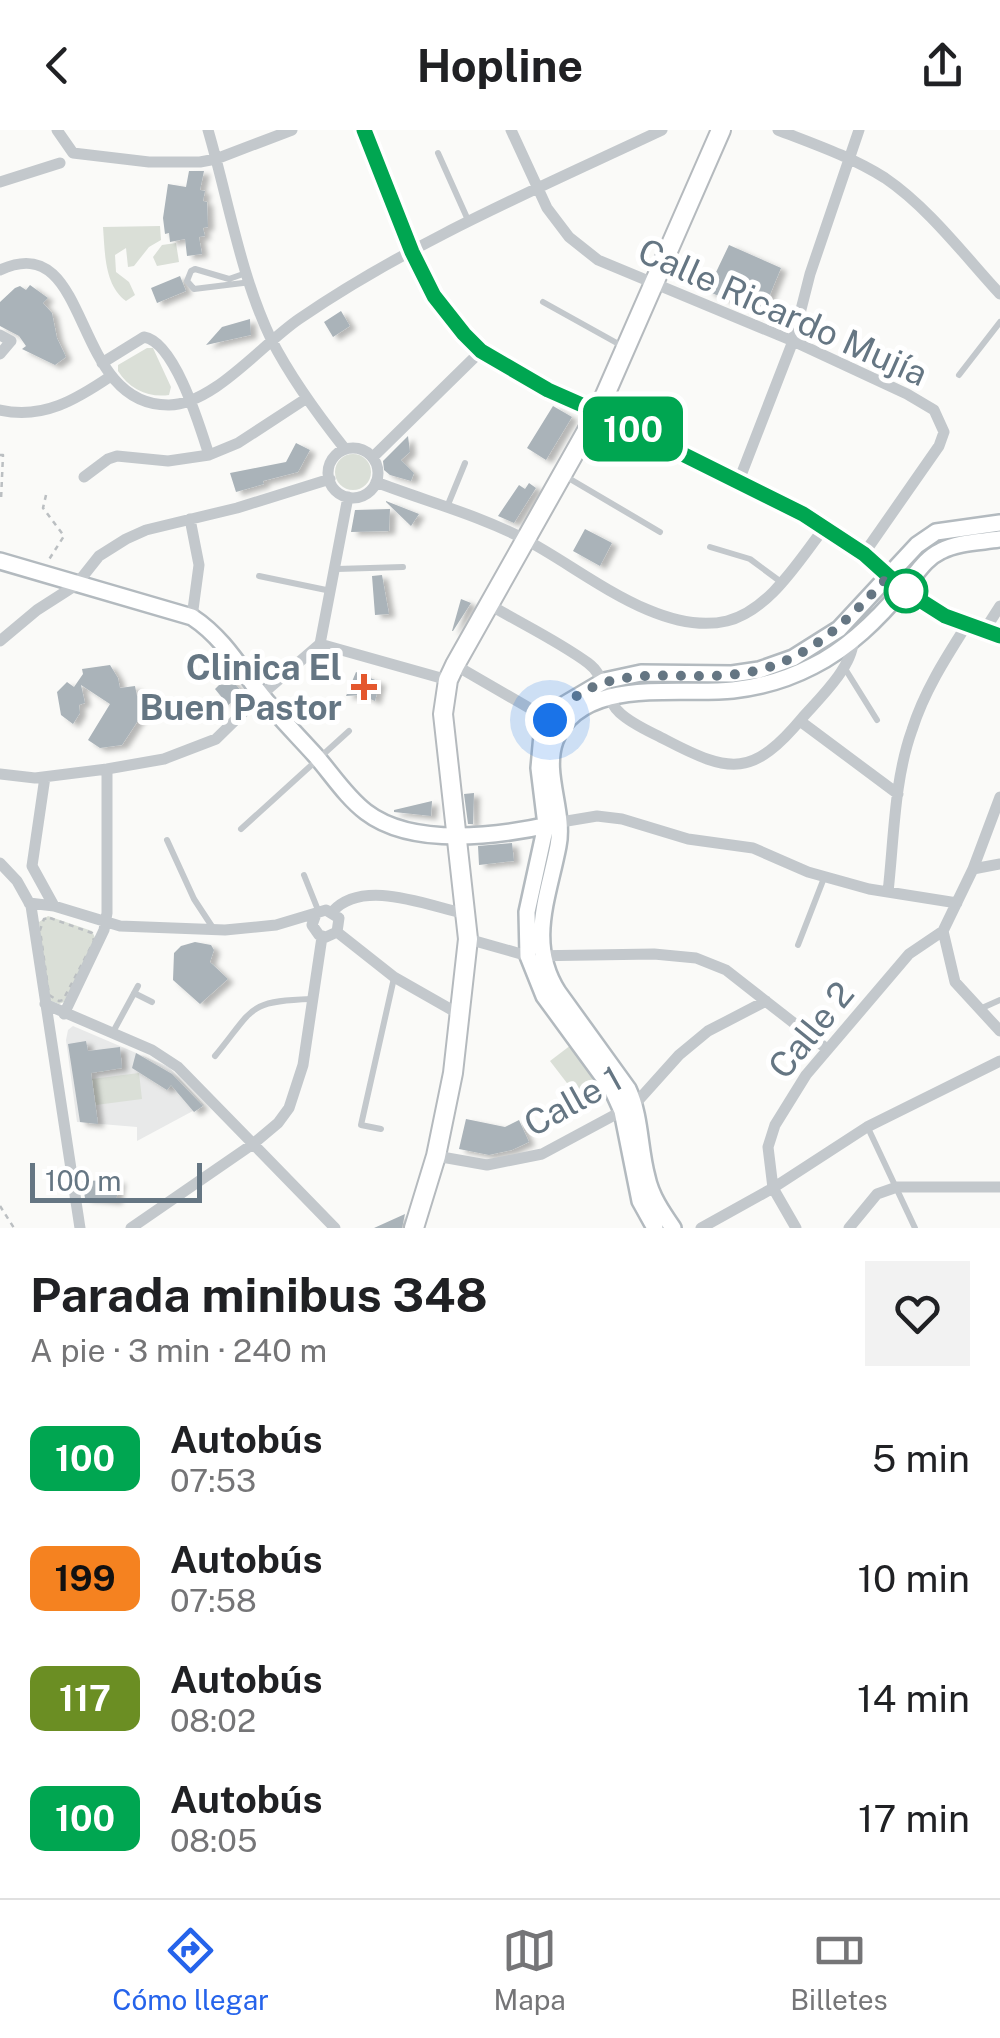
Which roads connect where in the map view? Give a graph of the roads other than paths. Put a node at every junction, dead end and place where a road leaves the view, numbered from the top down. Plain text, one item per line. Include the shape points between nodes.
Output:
1 (57, 130) edge
2 (208, 130) edge
3 (292, 130) edge
4 (364, 130) edge
5 (511, 130) edge
6 (662, 130) edge
7 (720, 130) edge
8 (778, 130) edge
9 (860, 130) edge
10 (438, 153) dead end
11 (849, 158) junction
12 (216, 159) junction
13 (60, 163) dead end
14 (0, 182) edge
15 (536, 190) junction
16 (469, 222) junction
17 (412, 252) junction
18 (0, 270) edge
19 (249, 277) junction
20 (652, 283) junction
21 (1000, 294) edge
22 (543, 302) dead end
23 (1000, 322) edge
24 (0, 335) edge
25 (271, 338) junction
26 (793, 342) junction
27 (625, 348) junction
28 (481, 351) junction
29 (0, 354) edge
30 (102, 363) junction
31 (110, 376) junction
32 (959, 376) dead end
33 (307, 398) junction
34 (192, 402) junction
35 (0, 410) edge
36 (598, 412) junction
37 (345, 450) junction
38 (209, 455) junction
39 (373, 457) junction
40 (465, 463) dead end
41 (564, 475) junction
42 (84, 478) dead end
43 (330, 479) junction
44 (376, 482) junction
45 (738, 483) junction
46 (348, 497) junction
47 (447, 508) junction
48 (190, 519) junction
49 (1000, 523) edge
50 (824, 527) junction
51 (660, 532) dead end
52 (524, 538) junction
53 (1000, 539) edge
54 (710, 547) dead end
55 (864, 554) junction
56 (0, 561) edge
57 (403, 567) dead end
58 (336, 570) junction
59 (260, 576) dead end
60 (888, 577) junction
61 (782, 583) junction
62 (76, 585) junction
63 (904, 590) junction
64 (332, 592) junction
65 (490, 605) junction
66 (1000, 606) edge
67 (192, 617) junction
68 (966, 626) junction
69 (984, 631) junction
70 (1000, 636) edge
71 (0, 641) edge
72 (854, 642) junction
73 (320, 644) junction
74 (843, 666) junction
75 (452, 672) junction
76 (607, 689) junction
77 (261, 695) junction
78 (550, 720) junction
79 (800, 720) junction
80 (876, 720) dead end
81 (348, 731) dead end
82 (318, 758) junction
83 (107, 770) junction
84 (0, 774) edge
85 (45, 777) junction
86 (898, 794) junction
87 (1000, 797) edge
88 (553, 824) junction
89 (242, 829) dead end
90 (459, 838) junction
91 (167, 840) dead end
92 (0, 863) edge
93 (1000, 864) edge
94 (973, 869) junction
95 (304, 875) dead end
96 (824, 878) junction
97 (888, 892) junction
98 (30, 903) junction
99 (957, 904) junction
100 (54, 906) junction
101 (333, 912) junction
102 (317, 913) junction
103 (466, 914) junction
104 (105, 922) junction
105 (213, 929) junction
106 (943, 931) junction
107 (337, 932) junction
108 (322, 937) junction
109 (468, 940) junction
110 (798, 946) dead end
111 (535, 956) junction
112 (394, 977) junction
113 (47, 1000) junction
114 (311, 1000) junction
115 (1000, 1000) edge
116 (766, 1001) junction
117 (152, 1002) dead end
118 (982, 1008) junction
119 (64, 1014) junction
120 (458, 1014) junction
121 (1000, 1031) edge
122 (113, 1033) junction
123 (827, 1049) junction
124 (215, 1056) dead end
125 (1000, 1061) edge
126 (628, 1108) junction
127 (867, 1127) junction
128 (381, 1129) dead end
129 (253, 1144) junction
130 (436, 1156) junction
131 (1000, 1186) edge
132 (897, 1187) junction
133 (773, 1188) junction
134 (80, 1228) edge
135 (130, 1228) edge
136 (335, 1228) edge
137 (414, 1228) edge
138 (655, 1228) edge
139 (673, 1228) edge
140 (701, 1228) edge
141 (796, 1228) edge
142 (849, 1228) edge
143 (915, 1228) edge

1 - 12 street via 73,153 176,164
2 - 12 street
3 - 12 street
4 - 17 street
5 - 15 street, Calle Ricardo Mujía
6 - 15 street
7 - 20 main road
8 - 11 street
9 - 11 street
10 - 16 lane
11 - 21 street via 906,195
11 - 26 street
12 - 19 street
13 - 14 street
15 - 16 street
15 - 20 street, Calle Ricardo Mujía via 581,248
16 - 17 street
17 - 25 street
17 - 28 street via 450,318
18 - 30 street via 25,262 60,279
19 - 19 lane via 195,270 187,281 204,289
19 - 25 street
20 - 26 street, Calle Ricardo Mujía
20 - 27 main road
22 - 27 lane
23 - 32 lane
24 - 29 street via 11,342
25 - 33 street
25 - 34 street
26 - 45 street
26 - 55 street, Calle Ricardo Mujía via 928,404 943,426 939,446
27 - 36 main road
28 - 36 street
28 - 39 street
30 - 31 street
30 - 34 street via 134,340 152,338
31 - 34 street via 139,399
31 - 35 street via 50,410
33 - 37 street
33 - 38 street
34 - 38 street
36 - 41 main road
36 - 45 street
37 - 39 street
37 - 43 street via 333,458
38 - 42 street via 117,456
39 - 44 street
40 - 47 lane
41 - 51 lane
41 - 52 main road
43 - 46 street
43 - 48 street
44 - 46 street via 362,496
44 - 47 street
45 - 50 street
46 - 58 street
47 - 52 street
48 - 62 street via 126,538 99,556
48 - 67 street via 198,565
49 - 60 street via 936,532
50 - 55 street
50 - 61 street
52 - 61 street via 629,601 696,622 727,621
52 - 65 main road
53 - 63 street via 944,549
54 - 61 lane via 750,559
55 - 60 street
56 - 62 street
57 - 58 lane
58 - 64 street
59 - 64 lane
60 - 63 street
60 - 76 street via 840,629 792,658 732,674 641,674
62 - 67 street
62 - 71 street
63 - 68 street
63 - 72 street
64 - 73 street
65 - 75 main road
65 - 76 street via 589,663
66 - 69 street
67 - 77 street via 217,636
68 - 69 street
68 - 86 street via 911,731
69 - 70 street
72 - 74 street
72 - 76 street via 762,686
73 - 75 street
73 - 77 street
74 - 79 street
74 - 80 lane
75 - 78 street
75 - 90 main road via 443,714
76 - 78 street via 560,708
76 - 79 street via 633,722 723,765 753,760
76 - 88 street via 555,741
77 - 82 street
77 - 83 street via 216,739 176,756
78 - 88 street via 540,750
79 - 86 street
81 - 82 lane
82 - 89 lane
82 - 90 street via 376,819
83 - 85 street
83 - 104 street
84 - 85 street
85 - 100 street via 32,866
86 - 97 street
87 - 94 street
88 - 90 street
88 - 96 street via 622,819 753,848
88 - 111 street via 527,912
90 - 103 main road
91 - 105 lane
92 - 98 street
93 - 94 street
94 - 99 street
95 - 102 lane
96 - 97 street
96 - 110 lane
97 - 99 street
98 - 100 street
98 - 113 street
99 - 106 street
100 - 104 street
101 - 102 street
101 - 103 street via 348,899 369,896
101 - 107 street
102 - 105 street via 276,925
102 - 108 street via 313,929
103 - 109 main road
104 - 105 street
104 - 119 street
106 - 118 street via 955,982
106 - 123 street, Calle 2 via 909,954
107 - 108 street
107 - 112 street
108 - 114 street
109 - 111 street
109 - 120 main road
111 - 116 street via 696,958 726,970
111 - 126 street via 544,996
112 - 120 street
112 - 128 lane via 362,1125
113 - 119 street
113 - 134 street
114 - 124 lane via 257,1004
114 - 129 street via 298,1088 278,1123
115 - 118 lane
116 - 123 street
116 - 126 street, Calle 1 via 708,1031
117 - 122 lane via 136,990
118 - 121 street
119 - 122 street
120 - 130 main road
122 - 129 street via 178,1066
123 - 133 street, Calle 2 via 770,1138
125 - 127 street
126 - 130 street, Calle 1 via 542,1154 512,1162
126 - 138 street via 640,1202
126 - 139 street via 647,1179
127 - 132 lane
127 - 133 street
129 - 135 street
129 - 136 street
130 - 137 main road
131 - 132 street
132 - 142 street via 876,1194
132 - 143 lane
133 - 140 street
133 - 141 street

